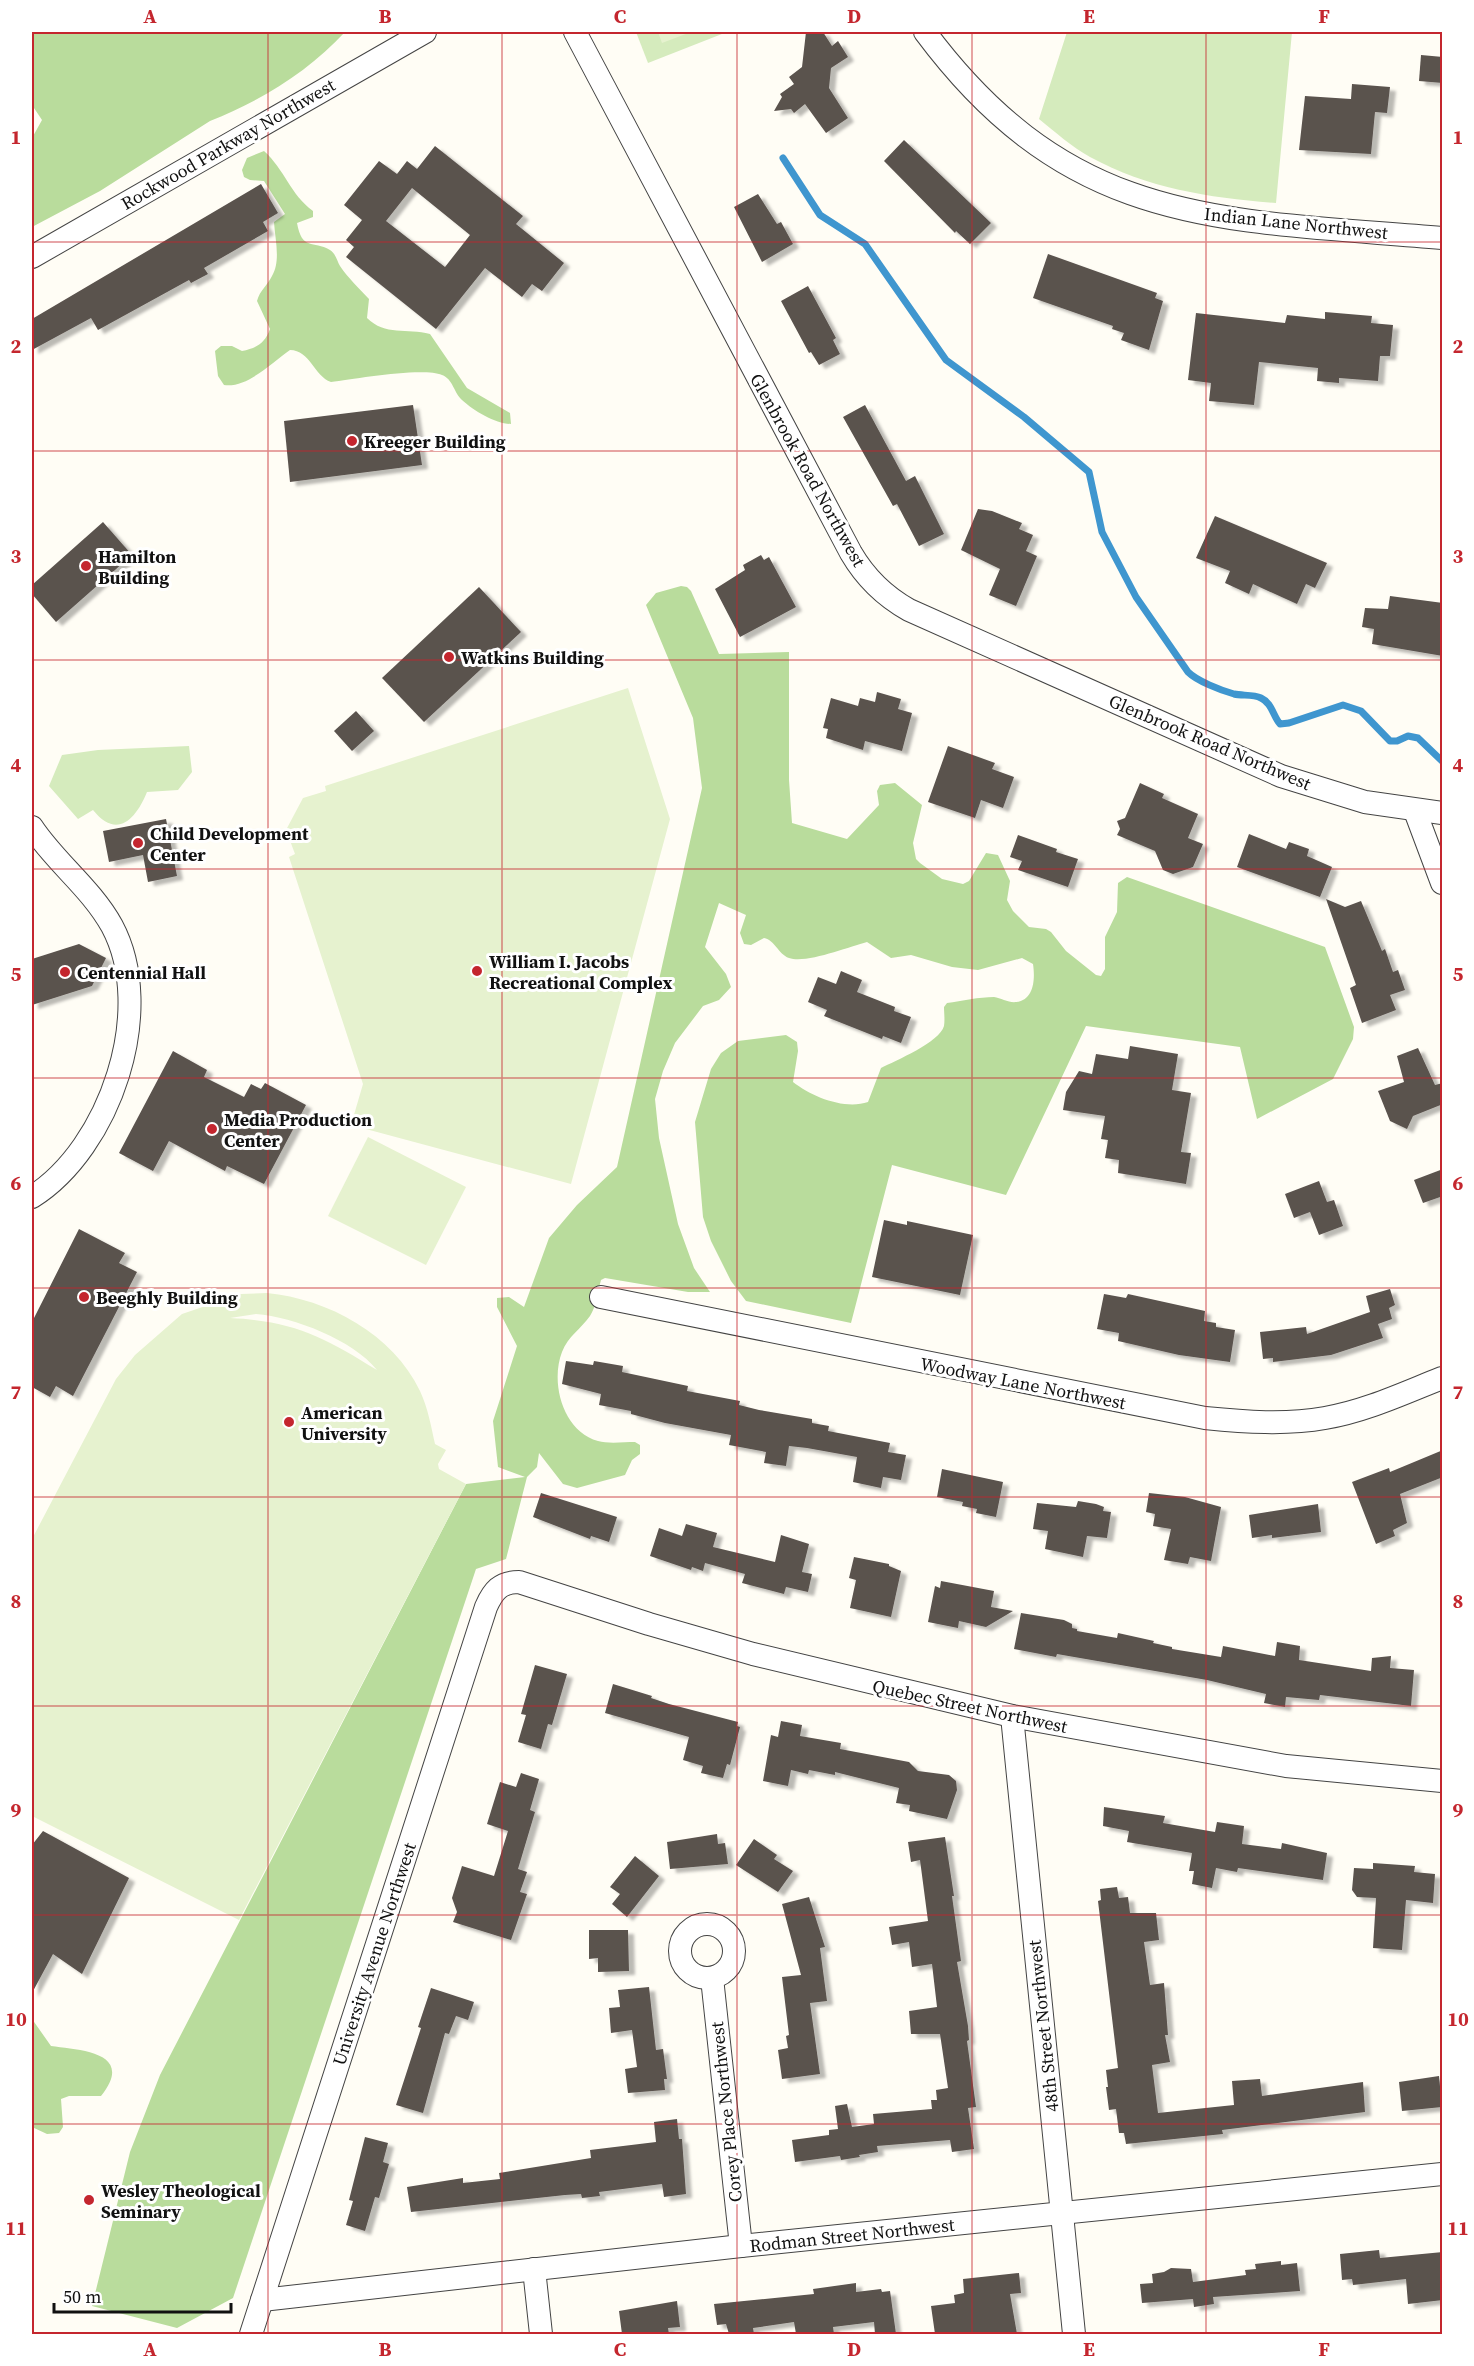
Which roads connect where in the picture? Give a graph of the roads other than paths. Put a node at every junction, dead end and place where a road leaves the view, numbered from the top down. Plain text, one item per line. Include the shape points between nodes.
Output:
1 (425, 32) edge
2 (575, 32) edge
3 (925, 32) edge
4 (1443, 238) edge
5 (32, 257) edge
6 (1415, 811) junction
7 (1443, 813) edge
8 (32, 827) edge
9 (1443, 883) edge
10 (32, 1197) edge
11 (602, 1297) dead end
12 (1443, 1378) edge
13 (508, 1582) joint
14 (1012, 1716) junction
15 (1443, 1781) edge
16 (712, 1978) dead end
17 (1443, 2174) edge
18 (1061, 2214) junction
19 (741, 2246) junction
20 (534, 2269) junction
21 (262, 2300) junction
22 (251, 2334) edge
23 (541, 2334) edge
24 (1074, 2334) edge

1 - 5 street, Rockwood Parkway Northwest
2 - 6 street, Glenbrook Road Northwest via 851,553 883,592 909,610 1281,776 1348,798
3 - 4 street, Indian Lane Northwest via 953,70 1013,127 1052,156 1114,189 1167,206 1233,220
6 - 7 street, Glenbrook Road Northwest
6 - 9 street
8 - 10 street via 113,927 124,959 130,1013 119,1077 96,1122 69,1165
11 - 12 street, Woodway Lane Northwest via 1225,1420 1275,1422 1324,1418 1379,1403
13 - 14 street, Quebec Street Northwest via 528,1584 753,1654
13 - 21 street, University Avenue Northwest via 492,1593 486,1608
14 - 15 street, Quebec Street Northwest via 1275,1764
14 - 18 street, 48th Street Northwest
16 - 19 street, Corey Place Northwest
17 - 18 street, Rodman Street Northwest
18 - 19 street, Rodman Street Northwest
18 - 24 street, 48th Street Northwest
19 - 20 street, Rodman Street Northwest
20 - 21 street, Rodman Street Northwest
20 - 23 street
21 - 22 street, University Avenue Northwest

